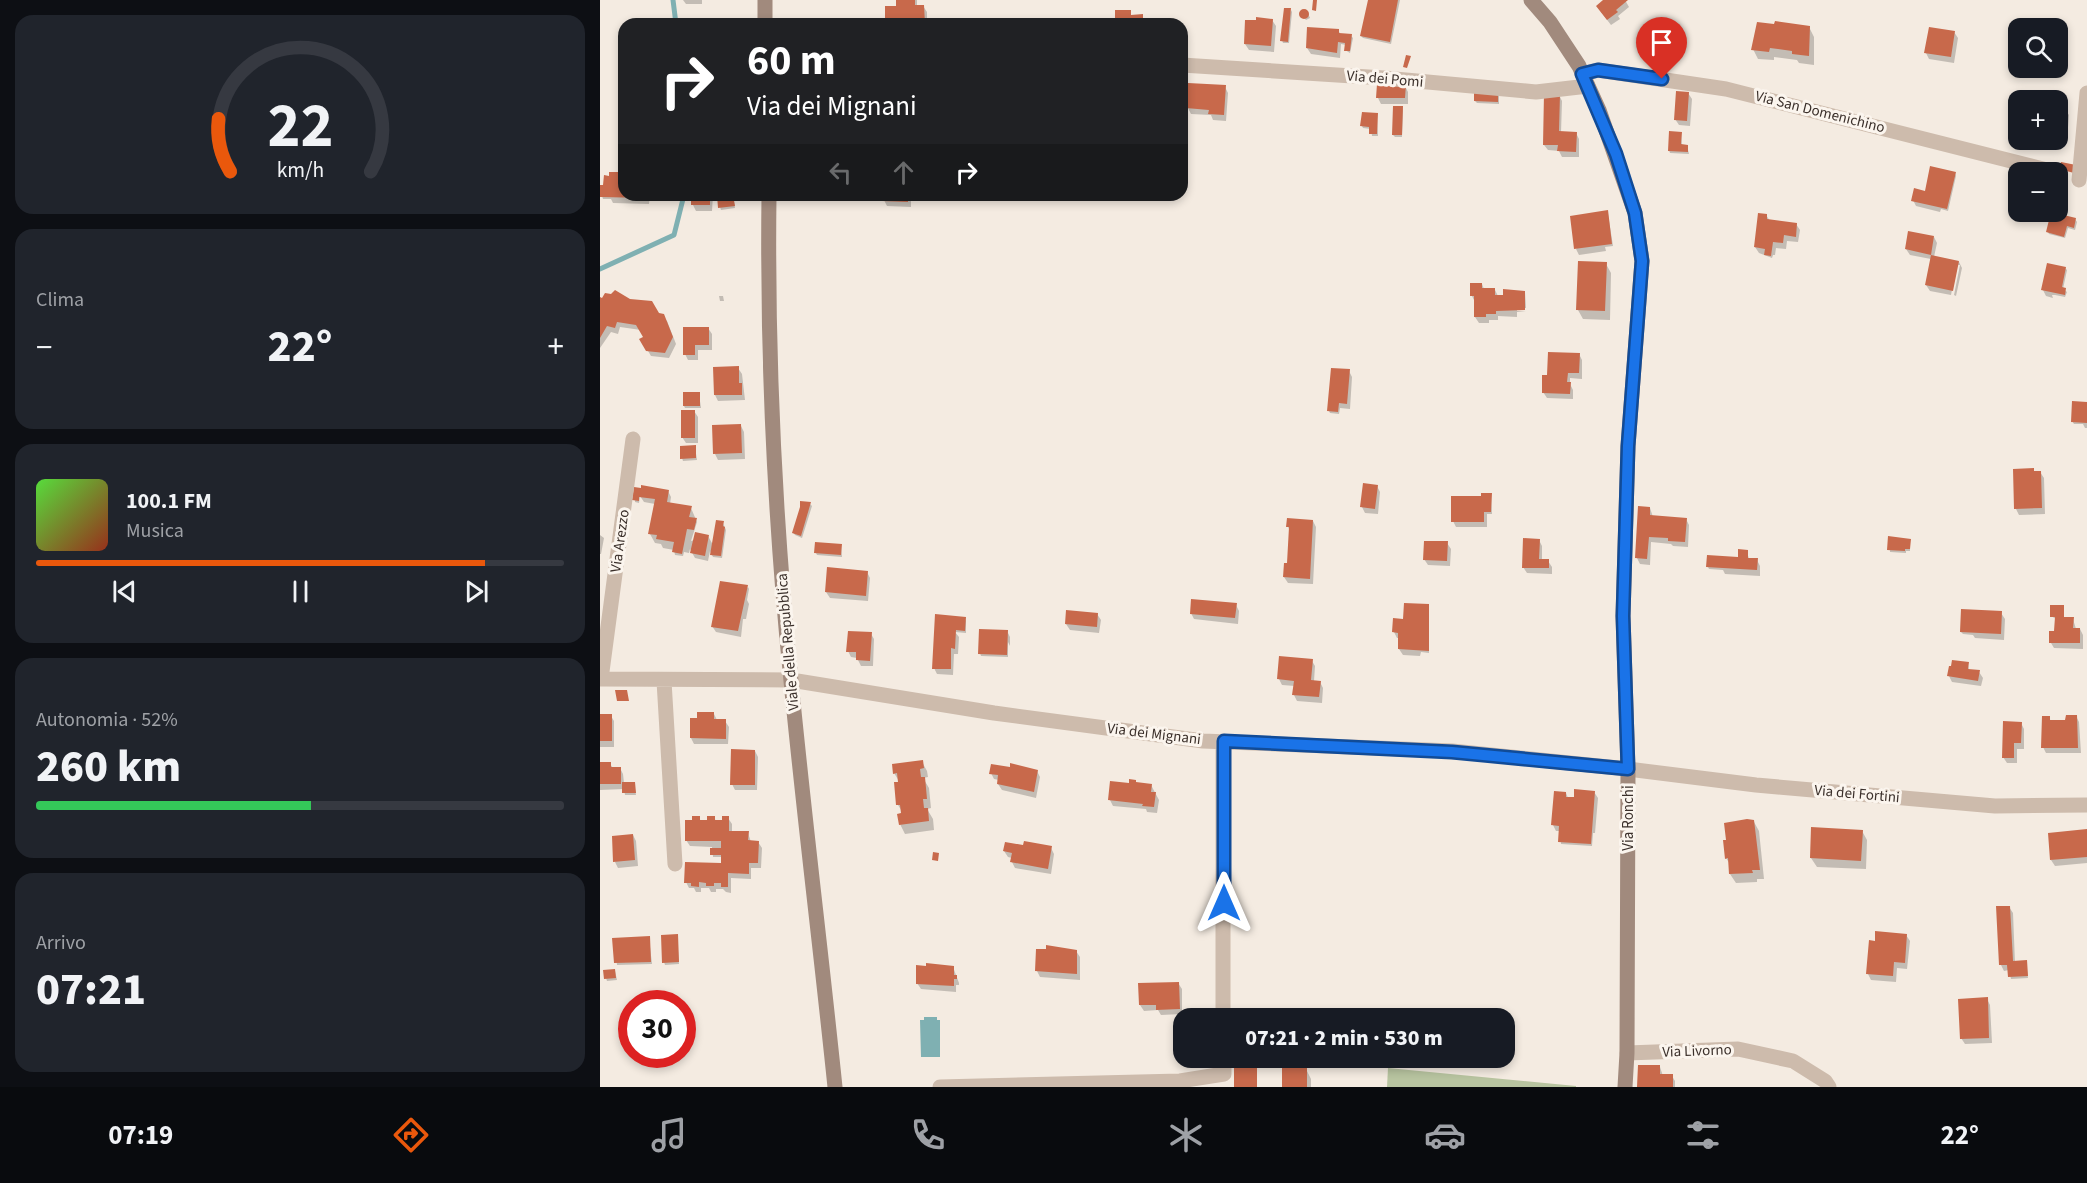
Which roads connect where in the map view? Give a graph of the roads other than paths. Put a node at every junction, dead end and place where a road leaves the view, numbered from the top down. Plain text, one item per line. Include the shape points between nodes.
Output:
1 (765, 0) edge
2 (1531, 0) edge
3 (765, 18) edge
4 (1188, 66) edge
5 (1585, 80) junction
6 (2087, 93) edge
7 (2014, 162) edge
8 (2068, 176) edge
9 (2083, 181) edge
10 (769, 201) edge
11 (633, 439) dead end
12 (601, 679) edge
13 (791, 680) junction
14 (664, 681) junction
15 (1224, 741) junction
16 (1628, 769) junction
17 (2087, 805) edge
18 (675, 864) dead end
19 (1224, 1008) edge
20 (1627, 1053) junction
21 (1224, 1068) edge
22 (835, 1087) edge
23 (940, 1087) edge
24 (1625, 1087) edge
25 (1829, 1087) edge

1 - 3 street
2 - 5 street, Via Ronchi via 1550,22
4 - 5 street, Via dei Pomi via 1536,92
5 - 7 street, Via San Domenichino via 1598,70 1726,88
5 - 16 street, Via Ronchi via 1635,213 1642,261 1628,446 1623,616
6 - 9 street
8 - 9 street, Via San Domenichino
10 - 13 street, Viale della Repubblica via 779,539
11 - 12 street, Via Arezzo
12 - 14 street, Via Arezzo
13 - 14 street, Via Arezzo
13 - 15 street, Via dei Mignani via 994,713
13 - 22 street, Viale della Repubblica
14 - 18 street
15 - 16 street, Via dei Mignani via 1452,752
15 - 19 street
16 - 17 street, Via dei Fortini via 1756,785 1995,806
16 - 20 street, Via Ronchi
20 - 24 street, Via Ronchi
20 - 25 street, Via Livorno via 1738,1049 1793,1061
21 - 23 street via 1224,1074 1180,1081

